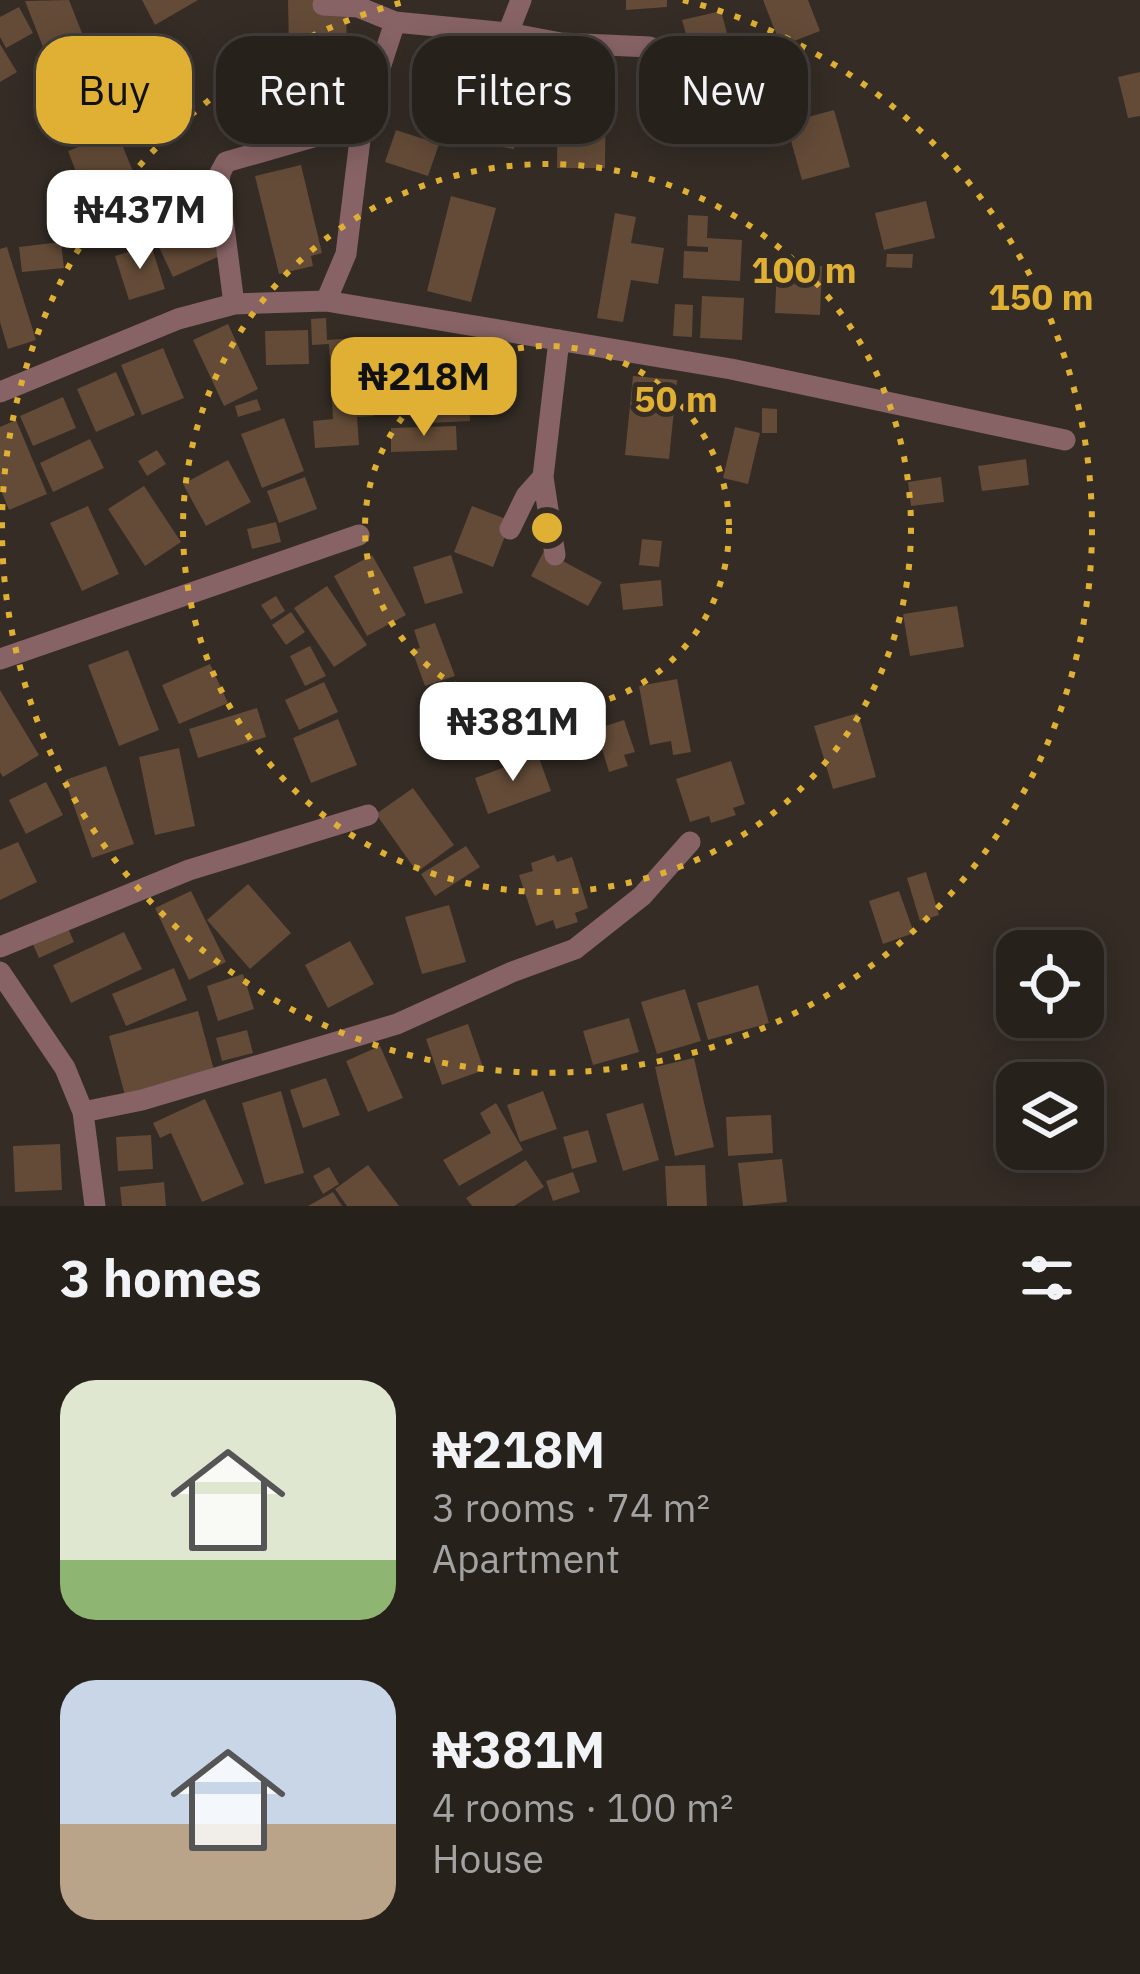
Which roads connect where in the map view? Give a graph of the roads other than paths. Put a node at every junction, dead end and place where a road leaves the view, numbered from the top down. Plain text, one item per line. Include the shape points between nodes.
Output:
1 (521, 0) edge
2 (323, 5) dead end
3 (395, 22) junction
4 (508, 33) junction
5 (388, 43) edge
6 (639, 47) edge
7 (289, 144) edge
8 (359, 144) edge
9 (326, 301) junction
10 (234, 304) junction
11 (560, 340) junction
12 (0, 392) edge
13 (1065, 440) dead end
14 (543, 477) junction
15 (510, 529) dead end
16 (359, 535) dead end
17 (555, 555) dead end
18 (0, 659) edge
19 (368, 815) dead end
20 (690, 842) dead end
21 (0, 947) edge
22 (0, 972) edge
23 (83, 1112) junction
24 (95, 1206) edge

1 - 4 street
2 - 3 street
3 - 4 street
3 - 5 street
4 - 6 street
7 - 10 street via 226,162 220,173
8 - 9 street via 346,254
9 - 10 street
9 - 11 street
10 - 12 street
11 - 13 street
11 - 14 street
14 - 15 street
14 - 17 street
16 - 18 street
19 - 21 street via 189,870
20 - 23 street via 642,896 575,949 397,1024
22 - 23 street via 65,1068
23 - 24 street

